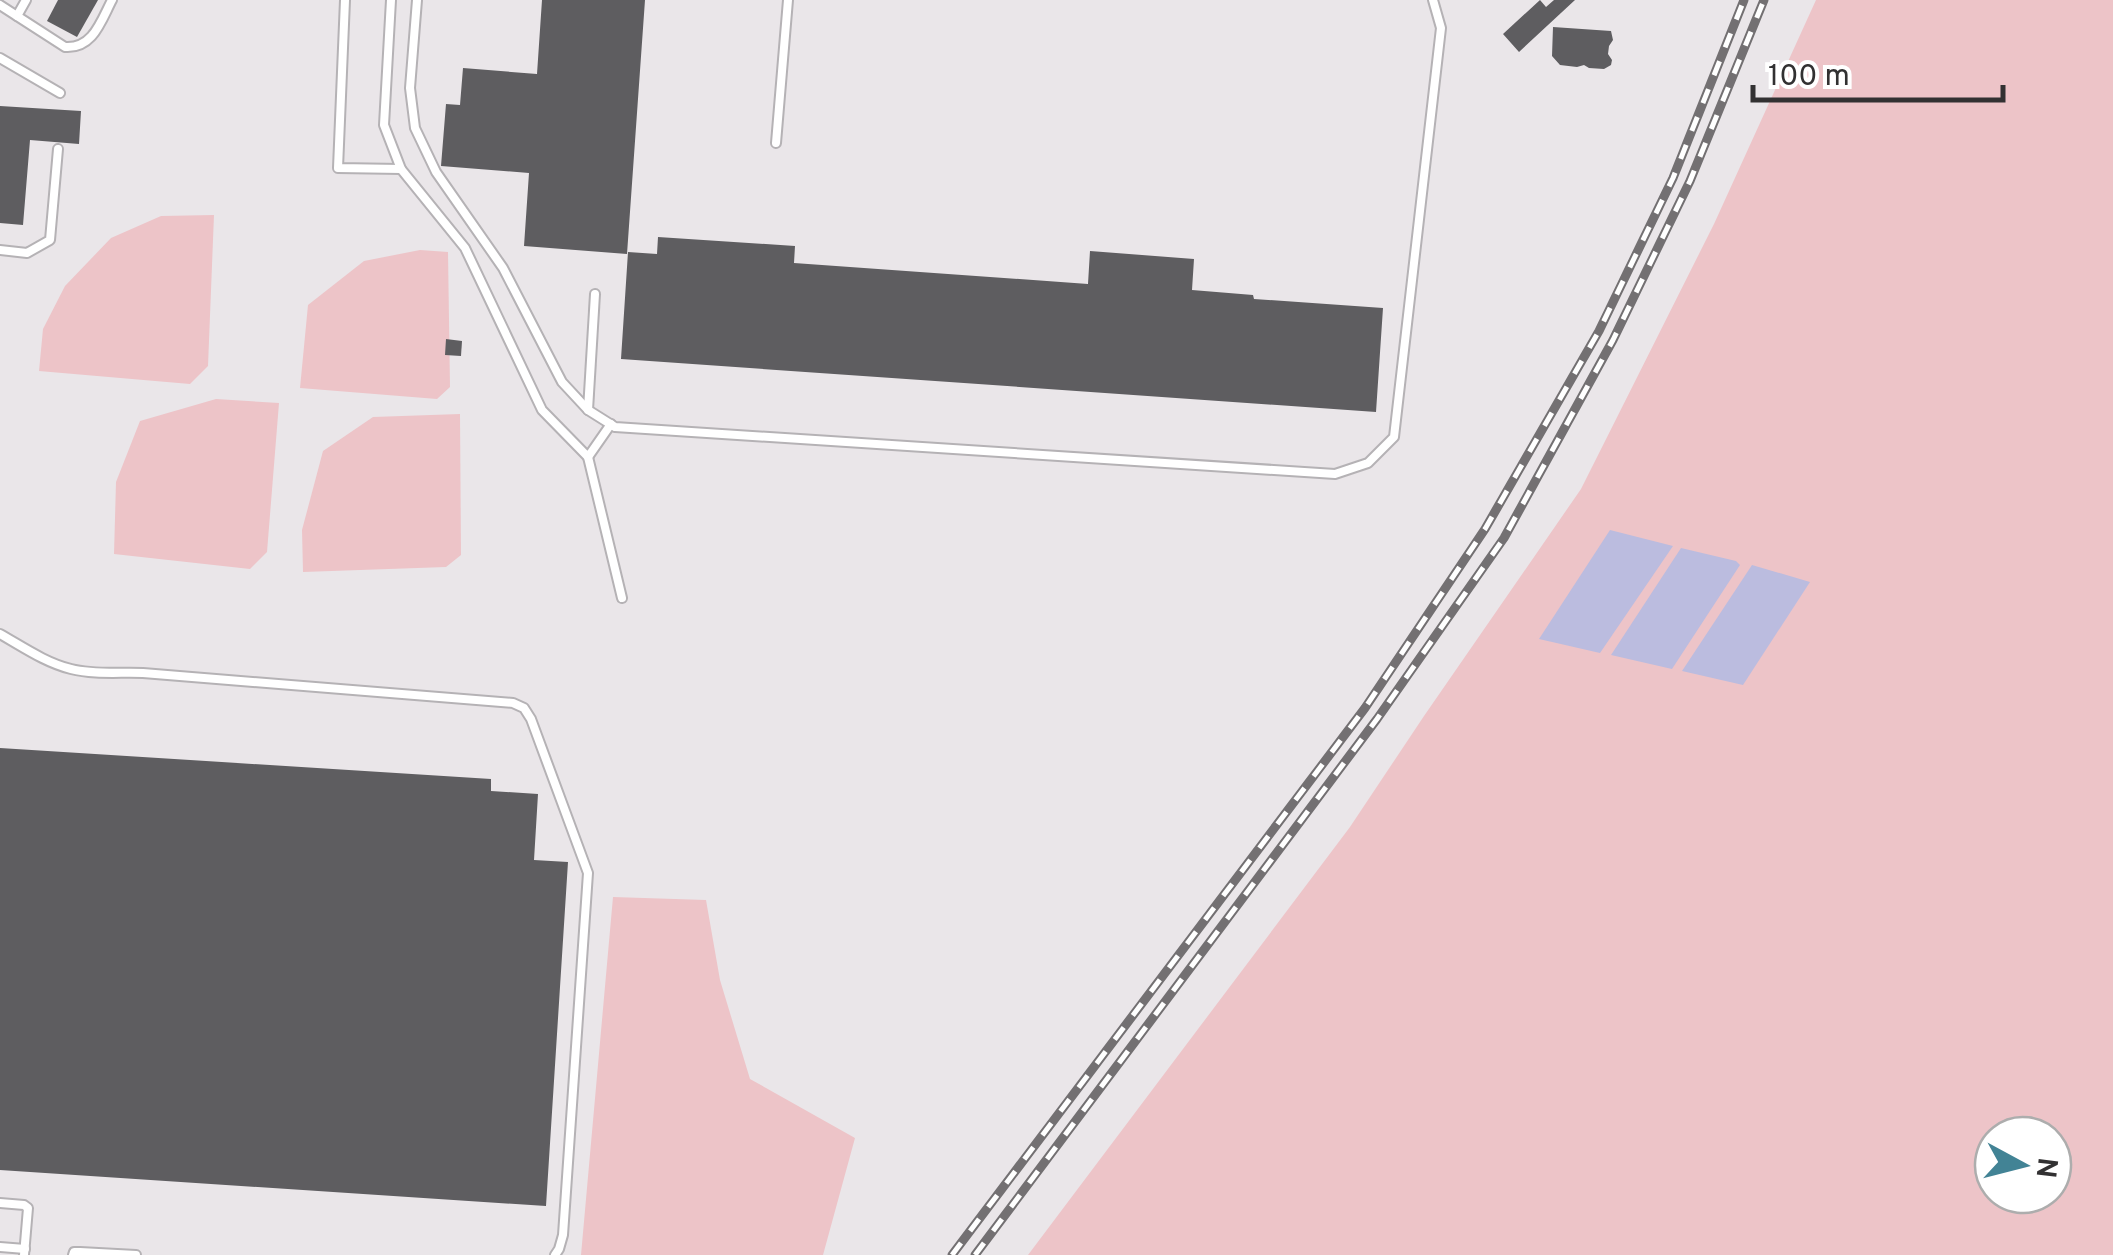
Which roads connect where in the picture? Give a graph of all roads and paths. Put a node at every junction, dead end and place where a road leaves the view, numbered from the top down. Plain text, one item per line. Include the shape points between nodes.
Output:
1 (26, 0) edge
2 (112, 0) edge
3 (345, 0) edge
4 (391, 0) edge
5 (418, 0) edge
6 (788, 0) edge
7 (1433, 0) edge
8 (0, 5) edge
9 (16, 16) junction
10 (0, 58) edge
11 (60, 92) dead end
12 (776, 142) dead end
13 (58, 149) dead end
14 (401, 169) junction
15 (0, 250) edge
16 (596, 294) dead end
17 (588, 410) junction
18 (610, 424) junction
19 (588, 457) junction
20 (622, 598) dead end
21 (0, 634) edge
22 (0, 1203) edge
23 (0, 1247) edge
24 (24, 1252) edge
25 (74, 1255) edge
26 (136, 1255) edge
27 (555, 1255) edge

1 - 9 lane
2 - 9 lane via 96,31 76,48
3 - 14 lane via 338,168
4 - 14 lane via 384,125
5 - 17 lane via 410,88 415,128 436,172 503,268 562,382
6 - 12 lane
7 - 18 lane via 1441,28 1394,437 1368,463 1335,474
8 - 9 lane
10 - 11 lane
13 - 15 lane via 50,240 27,253
14 - 19 lane via 465,248 542,410
16 - 17 lane
17 - 18 lane
18 - 19 lane
19 - 20 lane
21 - 27 lane via 45,659 90,672 524,708 588,873 563,1235
22 - 24 lane via 28,1208
23 - 24 lane
25 - 26 lane

